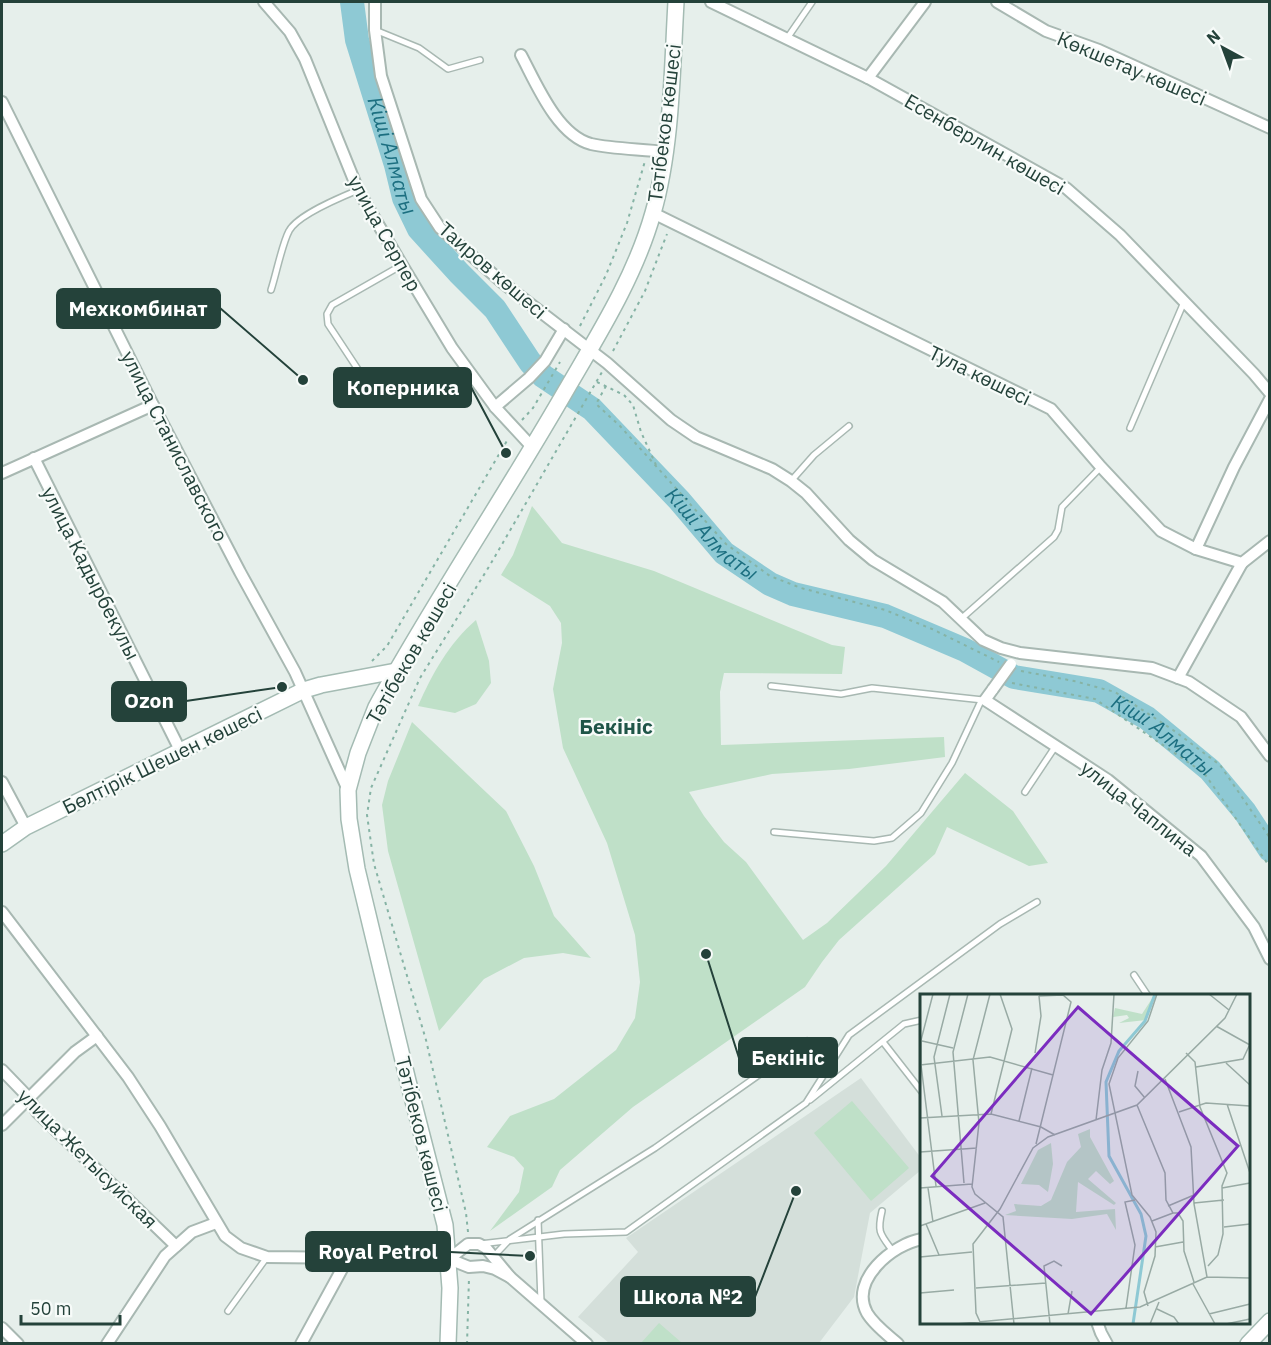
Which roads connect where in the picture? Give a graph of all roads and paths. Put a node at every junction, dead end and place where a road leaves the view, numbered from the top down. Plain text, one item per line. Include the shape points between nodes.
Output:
1 (264, 2) edge
2 (375, 2) edge
3 (381, 2) edge
4 (676, 2) edge
5 (711, 2) edge
6 (812, 2) edge
7 (925, 2) edge
8 (998, 2) edge
9 (375, 18) junction
10 (375, 30) junction
11 (788, 37) junction
12 (521, 55) dead end
13 (480, 60) dead end
14 (868, 78) junction
15 (2, 102) edge
16 (1269, 128) edge
17 (646, 150) junction
18 (665, 152) junction
19 (358, 190) junction
20 (653, 213) junction
21 (671, 223) junction
22 (402, 265) junction
23 (271, 290) dead end
24 (1184, 302) junction
25 (564, 329) junction
26 (575, 336) junction
27 (591, 350) junction
28 (560, 362) dead end
29 (607, 363) junction
30 (359, 371) dead end
31 (597, 382) junction
32 (606, 386) junction
33 (1269, 393) edge
34 (1269, 399) edge
35 (153, 405) junction
36 (495, 407) junction
37 (849, 426) dead end
38 (514, 428) junction
39 (1130, 428) dead end
40 (533, 448) junction
41 (34, 458) junction
42 (1101, 467) junction
43 (657, 468) junction
44 (2, 473) edge
45 (791, 481) junction
46 (1269, 541) edge
47 (1196, 549) junction
48 (1242, 562) junction
49 (962, 618) junction
50 (1020, 653) junction
51 (369, 662) dead end
52 (1011, 667) junction
53 (396, 671) junction
54 (1178, 678) junction
55 (1005, 682) dead end
56 (771, 686) dead end
57 (304, 690) junction
58 (983, 700) junction
59 (1056, 745) junction
60 (181, 752) junction
61 (1269, 756) edge
62 (2, 782) edge
63 (348, 790) junction
64 (1025, 792) dead end
65 (26, 827) junction
66 (774, 832) dead end
67 (1269, 838) edge
68 (2, 844) edge
69 (1269, 867) edge
70 (1037, 902) dead end
71 (2, 912) edge
72 (1269, 959) edge
73 (1134, 975) dead end
74 (1147, 994) edge
75 (920, 1020) edge
76 (97, 1036) junction
77 (807, 1041) dead end
78 (883, 1042) junction
79 (2, 1070) edge
80 (920, 1091) edge
81 (28, 1097) junction
82 (806, 1103) junction
83 (2, 1125) edge
84 (882, 1211) dead end
85 (538, 1220) junction
86 (216, 1224) junction
87 (540, 1236) junction
88 (510, 1239) junction
89 (920, 1239) edge
90 (473, 1244) junction
91 (176, 1246) junction
92 (892, 1250) junction
93 (267, 1257) junction
94 (493, 1257) junction
95 (348, 1258) junction
96 (449, 1259) junction
97 (483, 1266) junction
98 (470, 1267) junction
99 (510, 1277) junction
100 (541, 1304) junction
101 (228, 1311) dead end
102 (1269, 1321) edge
103 (1097, 1324) edge
104 (2, 1329) edge
105 (18, 1344) edge
106 (107, 1344) edge
107 (301, 1344) edge
108 (448, 1344) edge
109 (466, 1344) edge
110 (587, 1344) edge
111 (898, 1344) edge
112 (1107, 1344) edge
113 (1248, 1344) edge

1 - 19 street, улица Серпер via 290,32 305,59
2 - 9 street, Таиров көшесі
3 - 9 lane
4 - 18 main road, Тәтібеков көшесі
5 - 11 street, Есенберлин көшесі
6 - 11 lane
7 - 14 street
8 - 16 street, Көкшетау көшесі via 1046,31 1099,50
9 - 10 street, Таиров көшесі
10 - 13 lane via 419,48 448,69
10 - 25 street, Таиров көшесі via 381,76 421,199 440,228
11 - 14 street, Есенберлин көшесі
12 - 17 street via 552,112 571,132 590,144
14 - 24 street, Есенберлин көшесі via 1066,188 1120,235
15 - 35 street, улица Станиславского
17 - 18 street
17 - 26 path via 627,223
18 - 20 main road, Тәтібеков көшесі
19 - 22 street, улица Серпер
19 - 23 lane via 296,222 289,231
20 - 21 street, Тула көшесі
20 - 27 main road, Тәтібеков көшесі via 625,284
21 - 29 path via 645,291
21 - 42 street, Тула көшесі via 1051,410
22 - 30 lane via 332,304 327,314 328,324
22 - 36 street, улица Серпер via 452,348
24 - 33 street, Есенберлин көшесі
24 - 39 lane
25 - 26 street, Таиров көшесі
25 - 36 street via 529,378
26 - 27 street, Таиров көшесі
27 - 29 street, Таиров көшесі
27 - 40 main road, Тәтібеков көшесі
28 - 38 path via 533,408
29 - 31 path
29 - 45 street, Таиров көшесі via 696,437 772,468
31 - 32 path
31 - 90 path via 420,678 371,788 367,815 374,864 429,1052
32 - 43 path via 633,405
32 - 43 path via 596,404
34 - 47 street
35 - 41 street
35 - 57 street, улица Станиславского
36 - 38 street, улица Серпер
37 - 45 lane
38 - 40 street, улица Серпер
38 - 51 path via 387,646
40 - 53 main road, Тәтібеков көшесі
41 - 44 street
41 - 60 street, улица Кадырбекулы
42 - 47 street, Тула көшесі via 1161,531
42 - 49 lane via 1062,507 1054,537
43 - 52 path via 726,544 770,576 885,610
45 - 49 street, Таиров көшесі via 873,560 943,602
46 - 48 street
47 - 48 street, Тула көшесі
48 - 54 street
49 - 50 street, Таиров көшесі via 983,640
50 - 52 street
50 - 54 street, Таиров көшесі via 1152,668
52 - 58 street, bridge
52 - 67 path via 1115,692 1173,730 1220,765
53 - 57 main road, Бөлтірік Шешен көшесі
53 - 63 main road, Тәтібеков көшесі via 361,744
54 - 61 street, Таиров көшесі via 1241,717
55 - 69 path via 1095,699 1204,773
56 - 58 lane via 841,694 872,688
57 - 60 main road, Бөлтірік Шешен көшесі
57 - 63 street, улица Станиславского
58 - 59 street, улица Чаплина
58 - 66 lane via 952,763 921,813 892,838 874,841
59 - 64 lane
59 - 72 street, улица Чаплина via 1108,780 1201,856 1254,927
60 - 65 main road, Бөлтірік Шешен көшесі
62 - 65 street
63 - 96 main road, Тәтібеков көшесі via 357,869 445,1225
65 - 68 main road, Бөлтірік Шешен көшесі
70 - 82 lane via 1000,924 849,1035
71 - 76 street
73 - 74 lane
75 - 78 lane via 904,1024
76 - 81 street
76 - 86 street via 160,1126
77 - 85 lane via 654,1148
78 - 80 lane
78 - 82 lane
79 - 81 street, улица Жетысуйская
81 - 83 street
81 - 91 street, улица Жетысуйская via 37,1112
82 - 87 lane via 626,1232
84 - 92 lane via 879,1232
85 - 87 lane
85 - 88 lane
86 - 91 street via 192,1232
86 - 93 street via 241,1248
87 - 88 lane
87 - 100 lane
88 - 90 lane
88 - 94 lane
89 - 92 street
90 - 94 street via 486,1248
90 - 96 street
91 - 106 street via 165,1256
92 - 111 street via 868,1278 862,1297 867,1313
93 - 95 street
93 - 101 lane
94 - 97 lane
94 - 99 street
95 - 96 street
95 - 107 street
96 - 98 street
96 - 108 main road, Тәтібеков көшесі
97 - 98 street
97 - 99 street
98 - 109 path
99 - 100 street
100 - 110 street
102 - 113 main road
103 - 112 street
104 - 105 street

